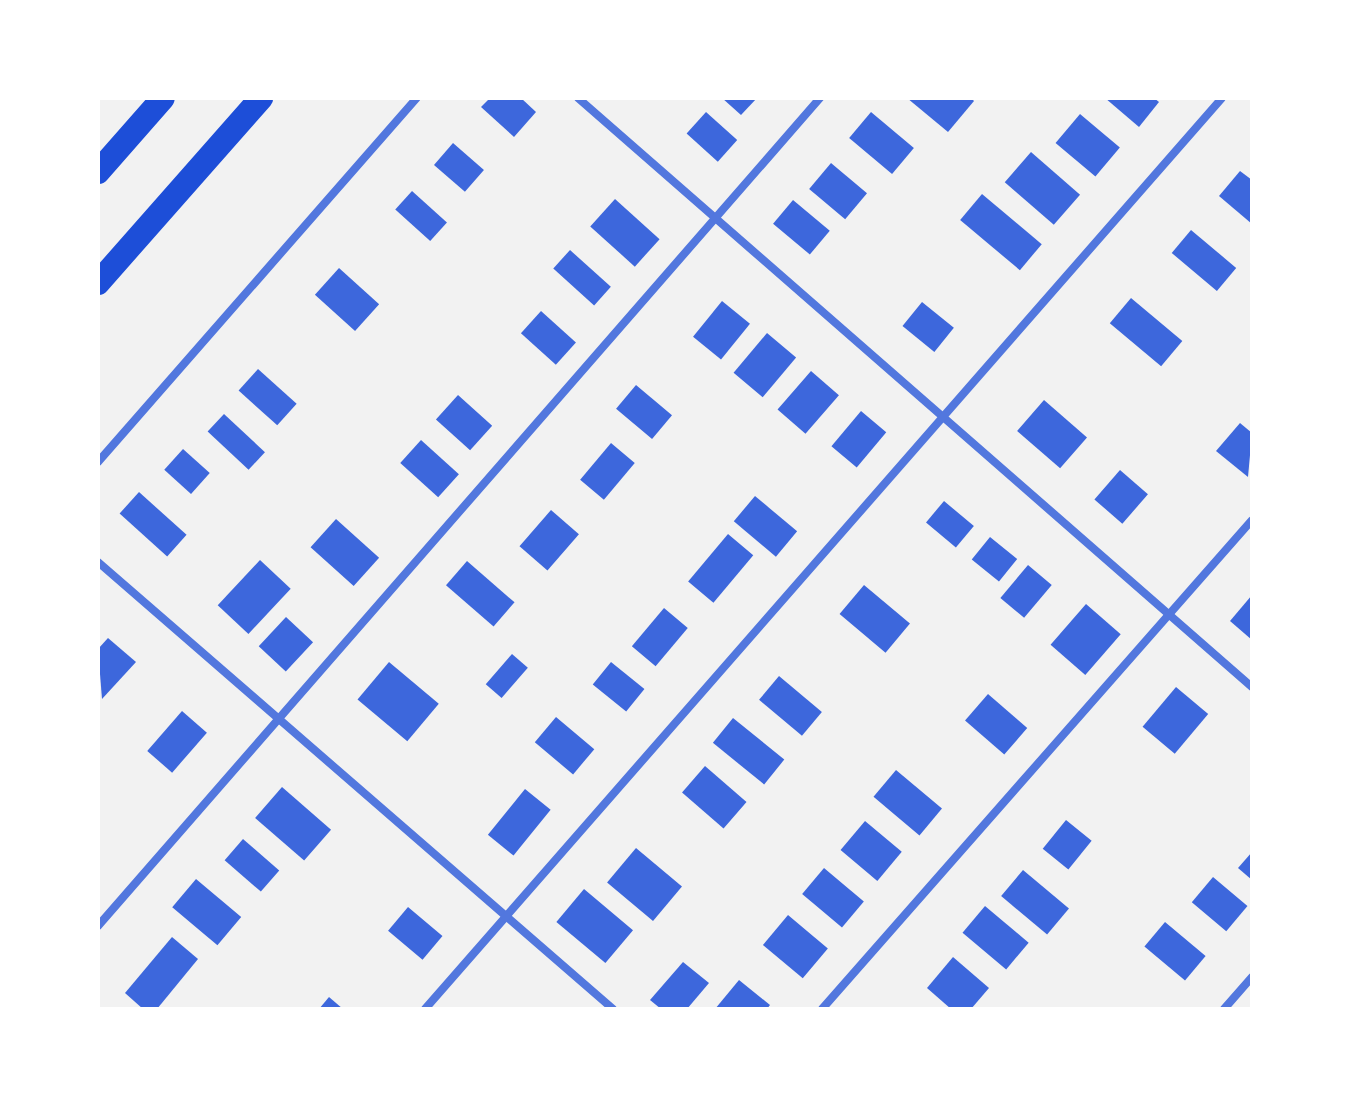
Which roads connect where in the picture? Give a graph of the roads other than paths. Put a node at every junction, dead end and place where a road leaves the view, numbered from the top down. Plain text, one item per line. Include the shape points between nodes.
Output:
1 (163, 98) edge
2 (261, 98) edge
3 (417, 98) edge
4 (578, 98) edge
5 (820, 98) edge
6 (1222, 98) edge
7 (98, 172) edge
8 (714, 220) junction
9 (98, 283) edge
10 (941, 416) junction
11 (98, 462) edge
12 (1252, 520) edge
13 (98, 562) edge
14 (1170, 615) junction
15 (1252, 687) edge
16 (281, 719) junction
17 (508, 916) junction
18 (98, 926) edge
19 (1252, 977) edge
20 (425, 1009) edge
21 (613, 1009) edge
22 (822, 1009) edge
23 (1224, 1009) edge

1 - 7 highway
2 - 9 highway
3 - 11 street
4 - 8 street
5 - 8 street
6 - 10 street
8 - 10 street
8 - 16 street
10 - 14 street
10 - 17 street
12 - 14 street
13 - 16 street
14 - 15 street
14 - 22 street
16 - 17 street
16 - 18 street
17 - 20 street
17 - 21 street
19 - 23 street

